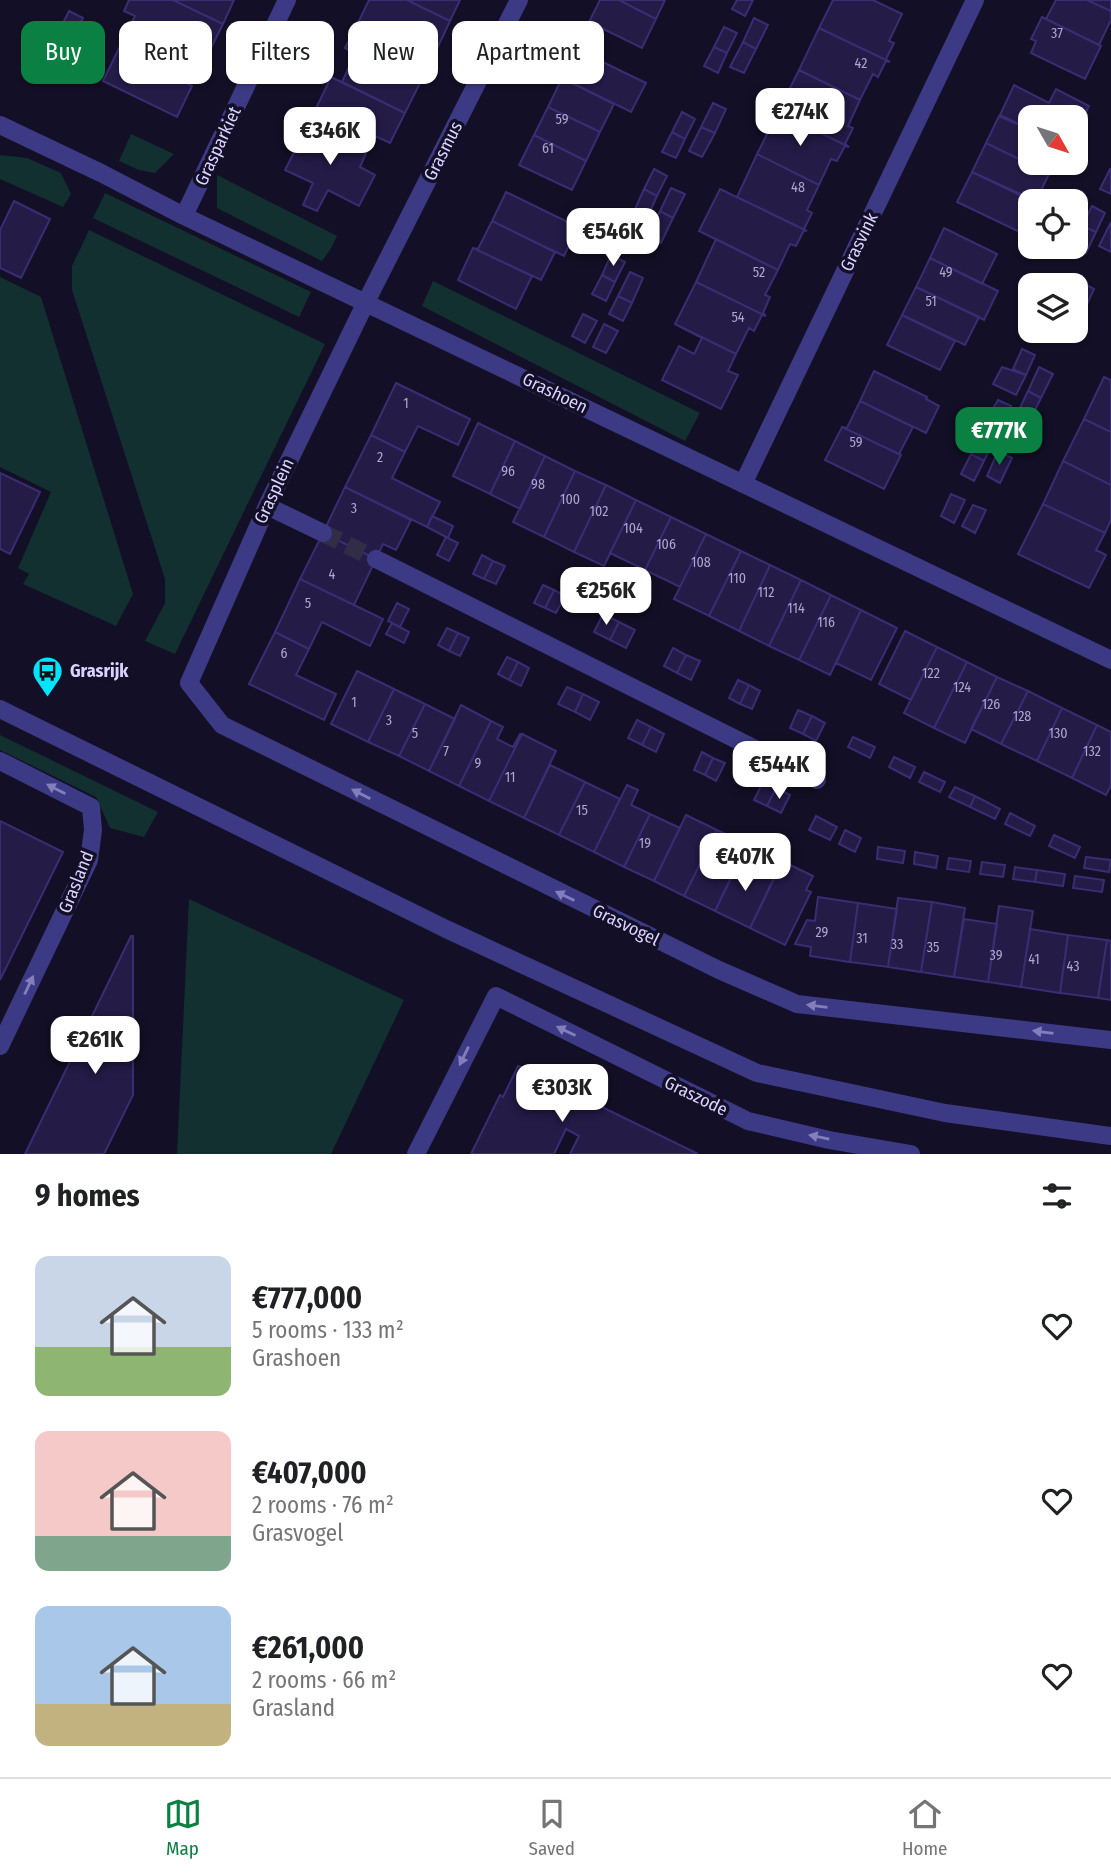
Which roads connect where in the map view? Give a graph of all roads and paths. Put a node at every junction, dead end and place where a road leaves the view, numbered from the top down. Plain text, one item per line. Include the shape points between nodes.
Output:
1 (287, 0) edge
2 (519, 0) edge
3 (975, 0) edge
4 (0, 125) edge
5 (184, 216) junction
6 (366, 302) junction
7 (743, 484) junction
8 (267, 506) junction
9 (323, 533) tunnel mouth
10 (376, 559) tunnel mouth
11 (1110, 657) edge
12 (189, 683) joint
13 (0, 709) edge
14 (0, 761) edge
15 (817, 780) dead end
16 (1111, 1040) edge
17 (0, 1046) edge
18 (1111, 1136) edge
19 (415, 1154) edge
20 (911, 1154) edge

1 - 5 street, Grasparkiet
2 - 6 street, Grasmus
3 - 7 street, Grasvink
4 - 5 street, Grashoen
5 - 6 street, Grashoen
6 - 7 street, Grashoen
6 - 8 street, Grasplein
7 - 11 street, Grashoen
8 - 9 street
8 - 12 street, Grasplein
10 - 15 street
16 -> 12 street, Grasvogel via 797,1004 682,953 222,725
13 - 18 street via 446,929 757,1073 945,1113
17 -> 14 street, Grasland via 89,860 93,830 91,807
20 -> 19 street, Graszode via 748,1121 496,996

